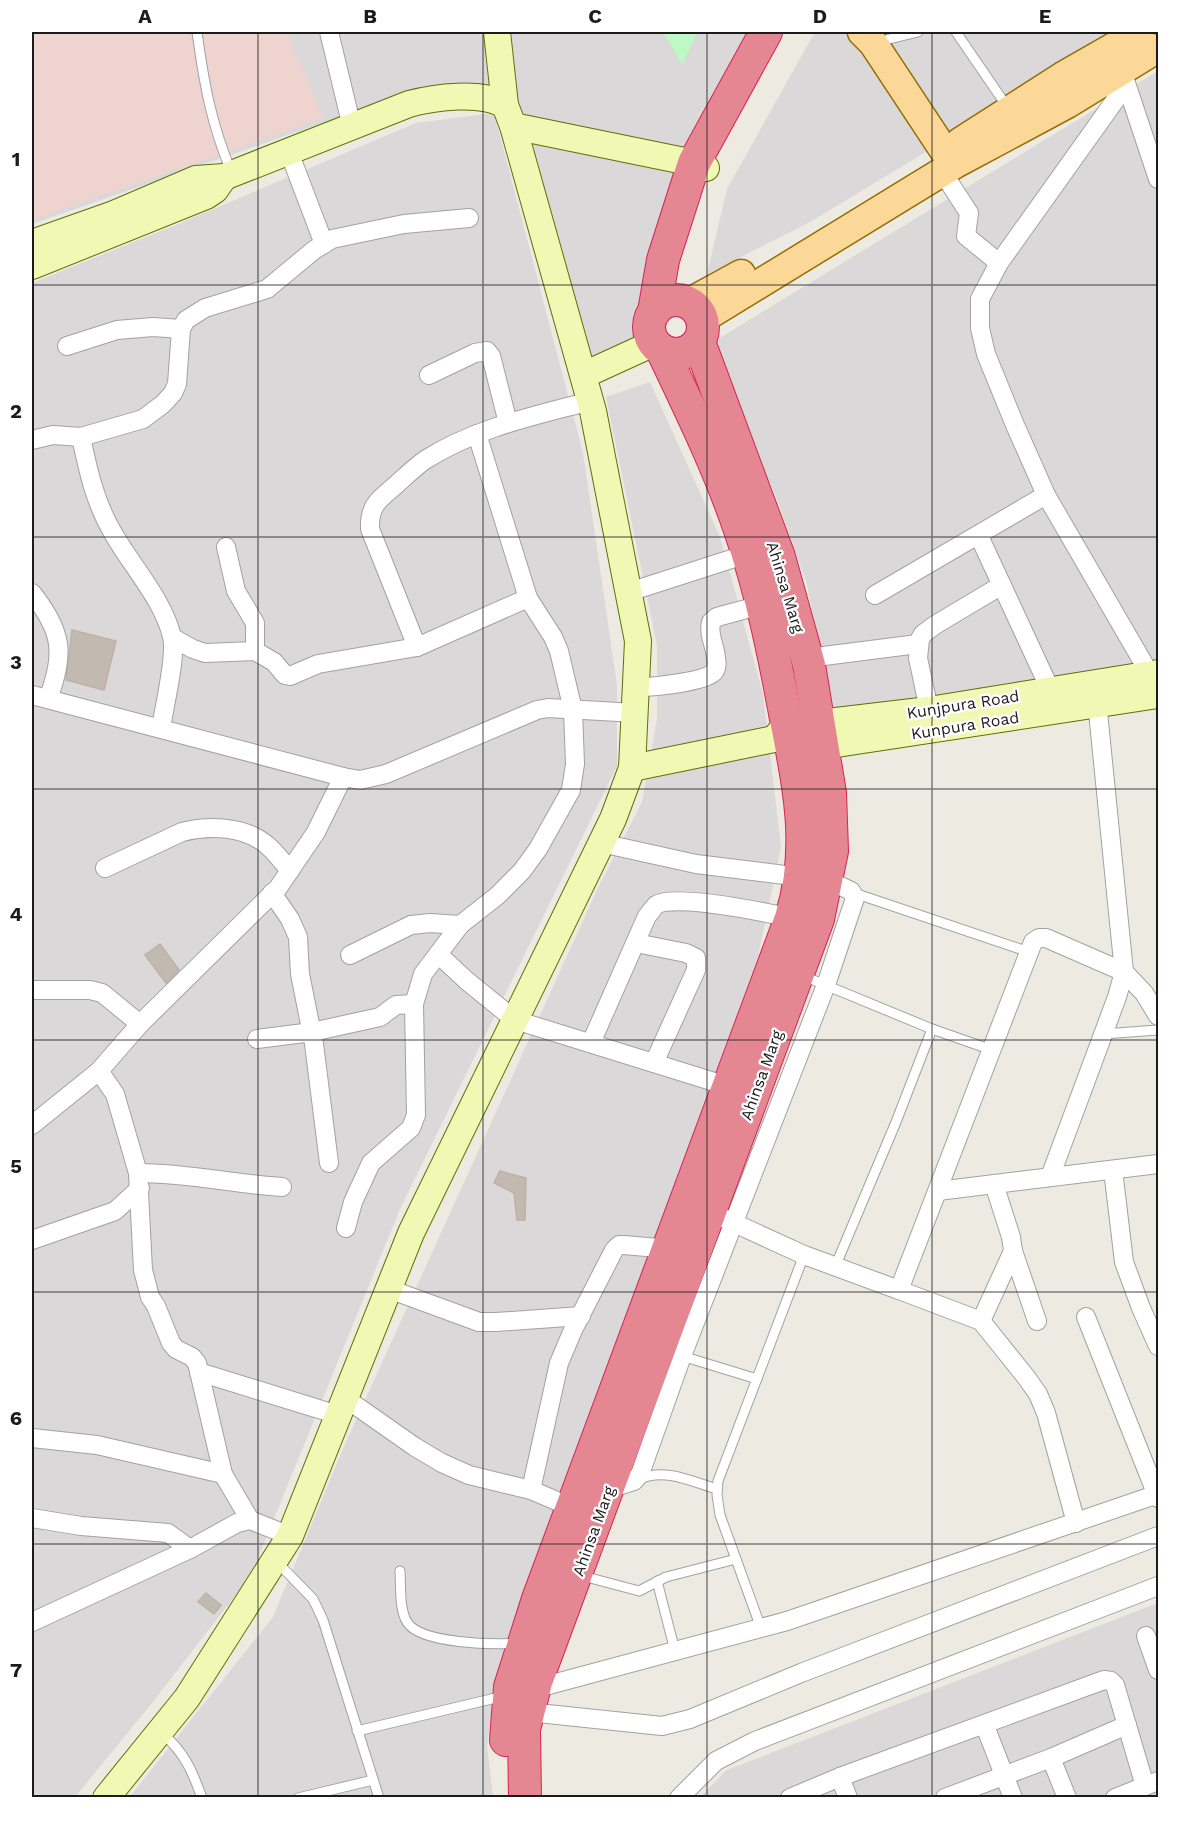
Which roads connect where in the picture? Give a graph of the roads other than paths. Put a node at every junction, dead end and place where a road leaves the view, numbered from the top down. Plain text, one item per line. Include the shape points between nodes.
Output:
1 (197, 32) edge
2 (329, 32) edge
3 (497, 32) edge
4 (766, 32) edge
5 (776, 32) edge
6 (918, 32) edge
7 (956, 32) edge
8 (868, 37) edge
9 (1158, 48) edge
10 (1126, 58) edge
11 (1010, 110) junction
12 (509, 115) junction
13 (352, 127) junction
14 (289, 152) junction
15 (944, 162) junction
16 (700, 166) junction
17 (228, 175) junction
18 (1158, 179) edge
19 (469, 218) dead end
20 (32, 243) edge
21 (324, 244) junction
22 (999, 263) junction
23 (32, 265) edge
24 (682, 315) junction
25 (181, 329) junction
26 (67, 346) dead end
27 (658, 346) junction
28 (429, 375) dead end
29 (584, 375) junction
30 (590, 401) junction
31 (508, 423) junction
32 (477, 434) junction
33 (81, 437) junction
34 (32, 440) edge
35 (1046, 495) junction
36 (979, 536) junction
37 (226, 547) dead end
38 (747, 554) junction
39 (1002, 585) junction
40 (629, 592) junction
41 (32, 593) edge
42 (875, 595) dead end
43 (528, 598) junction
44 (761, 605) junction
45 (173, 638) junction
46 (918, 644) junction
47 (417, 647) junction
48 (255, 651) junction
49 (808, 658) junction
50 (1156, 683) edge
51 (637, 688) junction
52 (1096, 694) junction
53 (40, 697) edge
54 (1055, 700) junction
55 (573, 710) junction
56 (929, 710) junction
57 (636, 713) junction
58 (161, 728) junction
59 (821, 735) junction
60 (784, 738) junction
61 (632, 768) junction
62 (343, 777) junction
63 (601, 843) junction
64 (105, 868) dead end
65 (290, 870) junction
66 (814, 878) junction
67 (272, 893) junction
68 (854, 893) junction
69 (791, 918) junction
70 (460, 925) junction
71 (636, 943) junction
72 (1029, 952) junction
73 (438, 954) junction
74 (350, 955) dead end
75 (1124, 972) junction
76 (794, 973) junction
77 (32, 990) edge
78 (414, 1004) junction
79 (1158, 1016) edge
80 (515, 1020) junction
81 (140, 1024) junction
82 (932, 1029) junction
83 (1158, 1030) edge
84 (312, 1032) junction
85 (1103, 1034) junction
86 (256, 1039) dead end
87 (591, 1043) junction
88 (992, 1050) junction
89 (654, 1063) junction
90 (99, 1071) junction
91 (755, 1095) junction
92 (32, 1125) edge
93 (329, 1163) dead end
94 (1158, 1164) edge
95 (1113, 1170) junction
96 (1050, 1177) junction
97 (139, 1180) junction
98 (994, 1184) junction
99 (282, 1187) dead end
100 (938, 1191) junction
101 (722, 1218) junction
102 (346, 1228) dead end
103 (32, 1240) edge
104 (669, 1249) junction
105 (1013, 1251) junction
106 (804, 1255) junction
107 (835, 1267) junction
108 (388, 1289) junction
109 (899, 1290) junction
110 (581, 1316) junction
111 (1086, 1317) dead end
112 (1037, 1321) dead end
113 (981, 1322) junction
114 (1158, 1346) edge
115 (682, 1356) junction
116 (199, 1372) junction
117 (757, 1379) junction
118 (342, 1407) junction
119 (32, 1438) edge
120 (223, 1474) junction
121 (621, 1485) junction
122 (717, 1489) junction
123 (531, 1490) junction
124 (1158, 1496) edge
125 (575, 1501) junction
126 (32, 1518) edge
127 (250, 1520) junction
128 (1076, 1523) junction
129 (290, 1536) junction
130 (1158, 1536) edge
131 (190, 1549) junction
132 (736, 1559) junction
133 (275, 1560) junction
134 (400, 1571) dead end
135 (577, 1575) junction
136 (657, 1581) junction
137 (1158, 1586) edge
138 (32, 1622) edge
139 (761, 1628) junction
140 (1146, 1636) dead end
141 (524, 1642) junction
142 (675, 1651) junction
143 (1158, 1670) edge
144 (520, 1701) junction
145 (1126, 1725) junction
146 (985, 1726) junction
147 (160, 1731) junction
148 (357, 1731) junction
149 (1051, 1758) junction
150 (1005, 1776) junction
151 (840, 1777) junction
152 (374, 1780) junction
153 (1152, 1784) edge
154 (106, 1797) edge
155 (202, 1797) edge
156 (298, 1797) edge
157 (379, 1797) edge
158 (509, 1797) edge
159 (525, 1797) edge
160 (679, 1797) edge
161 (790, 1797) edge
162 (848, 1797) edge
163 (951, 1797) edge
164 (1013, 1797) edge
165 (1066, 1797) edge
166 (1115, 1797) edge

1 - 17 lane via 205,89
2 - 13 street
3 - 12 street
4 - 16 highway
5 - 16 highway
6 - 8 lane
7 - 11 lane
8 - 15 main road
9 - 10 main road
10 - 11 main road via 1063,76
10 - 15 main road via 1067,104
10 - 18 street
10 - 22 street
11 - 15 main road
12 - 13 street via 500,102 450,97 409,104
12 - 16 street
12 - 29 street
13 - 14 street
14 - 17 street
14 - 21 street
15 - 22 street via 969,213 966,236
15 - 24 main road via 744,273
16 - 24 highway via 663,260
17 - 20 street via 196,179
17 - 23 street via 206,196
19 - 21 street via 404,224
21 - 25 street via 267,289 205,308 186,320
22 - 35 street via 980,299 980,328 986,354
24 - 27 highway via 650,322 650,333
24 - 27 highway via 692,349 672,354
24 - 49 highway, Ahinsa Marg via 779,556
25 - 26 street via 117,330
25 - 33 street via 177,384 169,399 143,419
27 - 29 street
27 - 38 highway, Ahinsa Marg via 694,417
28 - 31 street via 487,351
29 - 30 street
30 - 31 street
30 - 40 street
31 - 32 street
32 - 43 street
32 - 47 street via 423,462 372,508 370,529
33 - 34 street via 52,435
33 - 45 street via 99,504 162,611
35 - 36 street
35 - 50 street
36 - 39 street
36 - 42 street
37 - 48 street via 236,591 255,624
38 - 40 street
38 - 44 highway, Ahinsa Marg
39 - 46 street via 935,625
39 - 54 street
40 - 51 street via 638,641
41 - 53 street via 59,648 58,669
43 - 47 street
43 - 55 street via 554,637
44 - 51 street via 711,622 716,667 710,675
44 - 60 highway, Ahinsa Marg via 774,652
45 - 48 street via 206,652
45 - 58 street
46 - 49 street
46 - 56 street
47 - 48 street via 318,664 290,676
49 - 59 highway, Ahinsa Marg
50 - 52 street, Kunjpura Road
51 - 57 street
52 - 54 street, Kunjpura Road
52 - 75 street
53 - 58 street
54 - 56 street, Kunjpura Road
54 - 59 street, Kunpura Road
55 - 57 street
55 - 62 street via 537,710 386,774 360,780
55 - 70 street via 575,764 571,790 522,871
56 - 59 street, Kunjpura Road
57 - 61 street
58 - 62 street
59 - 60 street, Kunpura Road
59 - 66 highway, Ahinsa Marg via 830,793 832,851
60 - 61 street, Kunpura Road
60 - 66 highway, Ahinsa Marg via 800,792 804,848
61 - 63 street
62 - 65 street via 316,832
63 - 66 street via 696,864
63 - 80 street
64 - 65 street via 182,832 212,828 254,836
65 - 67 street
66 - 68 street
66 - 69 highway, Ahinsa Marg
66 - 76 highway, Ahinsa Marg via 818,920
67 - 81 street
67 - 84 street via 297,932 300,974
68 - 72 lane
68 - 76 street via 855,902
69 - 71 street via 667,901 657,905 648,916
69 - 76 highway, Ahinsa Marg
70 - 73 street
70 - 74 street via 411,925
71 - 87 street
71 - 89 street via 696,958 696,970
72 - 75 street via 1033,942 1046,938
72 - 88 street
73 - 78 street via 423,974
73 - 80 street
75 - 79 street
75 - 85 street
76 - 82 lane
76 - 91 highway, Ahinsa Marg
76 - 91 street
77 - 81 street via 102,993
78 - 84 street via 399,1004 380,1017
78 - 102 street via 414,1122 371,1163
80 - 87 street
80 - 108 street via 411,1233
81 - 90 street
82 - 88 lane
82 - 107 lane
83 - 85 lane
84 - 86 street
84 - 93 street
85 - 96 street
87 - 89 street
88 - 100 street
89 - 91 street
90 - 92 street
90 - 97 street via 115,1094
91 - 101 highway, Ahinsa Marg
91 - 104 highway, Ahinsa Marg
94 - 95 street
95 - 96 street
95 - 114 street via 1124,1262
96 - 98 street
97 - 99 street via 171,1173
97 - 103 street via 115,1211
97 - 116 street via 148,1290 171,1343 192,1357
98 - 100 street
98 - 105 street
100 - 109 street
101 - 106 street
101 - 115 street
101 - 121 highway, Ahinsa Marg
104 - 110 street via 619,1245
104 - 125 highway, Ahinsa Marg
105 - 112 street
105 - 113 street
106 - 107 street
106 - 117 lane
107 - 109 street
108 - 110 street via 479,1322
108 - 118 street
109 - 113 street
110 - 123 street via 559,1363
111 - 124 street
113 - 128 street via 1038,1394
115 - 117 lane
115 - 121 street via 642,1467
116 - 118 street
116 - 120 street
117 - 122 lane
118 - 123 street via 442,1463
118 - 129 street
119 - 120 street via 97,1444
120 - 127 street
121 - 122 lane via 655,1473
121 - 125 street
121 - 135 highway, Ahinsa Marg
122 - 132 lane via 720,1515
123 - 125 street
124 - 128 street
125 - 141 highway, Ahinsa Marg
126 - 131 street via 168,1533
127 - 129 street
127 - 131 street
128 - 139 street
129 - 133 street
130 - 144 street via 690,1719 662,1725
131 - 138 street
132 - 136 lane
132 - 139 lane
133 - 147 street via 187,1698
133 - 148 lane via 313,1599
134 - 141 lane via 404,1616 413,1629 478,1644
135 - 136 lane via 632,1591 645,1590
135 - 144 highway, Ahinsa Marg
136 - 142 lane
137 - 160 street via 755,1741 716,1761
139 - 142 street
140 - 143 street
141 - 144 highway, Ahinsa Marg via 510,1687
142 - 144 street
144 - 148 lane
144 - 158 highway, Ahinsa Marg via 504,1772
144 - 159 highway, Ahinsa Marg
145 - 146 street via 1115,1685 1104,1680
145 - 149 street
145 - 153 street
146 - 150 street
146 - 151 street
147 - 154 street
147 - 155 lane via 178,1747
148 - 152 lane
149 - 150 street
149 - 165 street
150 - 163 street
150 - 164 street
151 - 161 street
151 - 162 street
152 - 156 lane
152 - 157 lane
153 - 166 street

